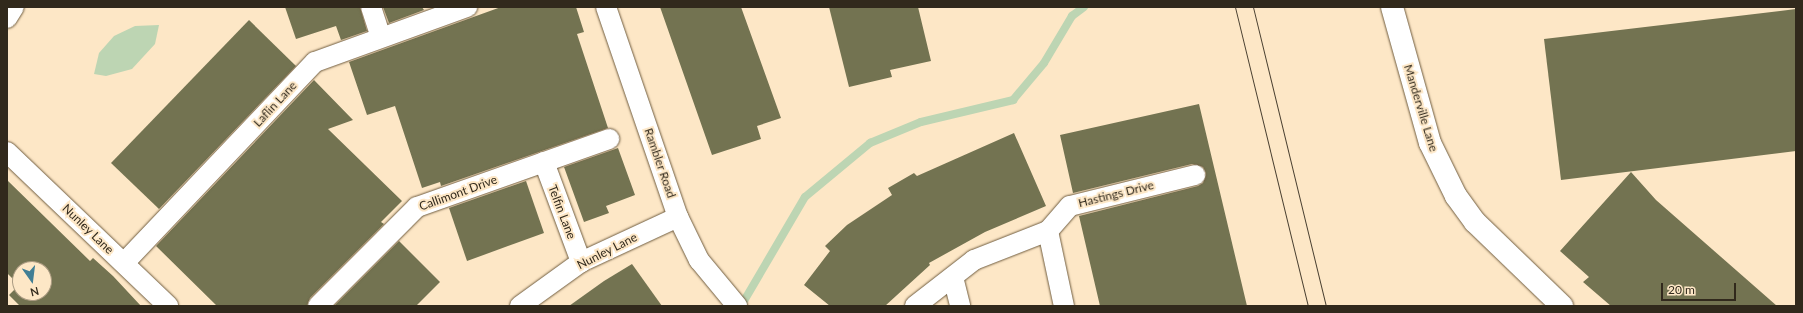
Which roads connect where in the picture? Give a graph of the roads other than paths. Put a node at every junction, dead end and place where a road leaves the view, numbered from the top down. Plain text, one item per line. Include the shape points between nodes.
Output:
1 (14, 7) edge
2 (371, 7) edge
3 (467, 7) edge
4 (606, 7) edge
5 (1392, 7) edge
6 (7, 18) edge
7 (381, 38) junction
8 (609, 139) dead end
9 (7, 152) edge
10 (544, 162) junction
11 (1195, 175) dead end
12 (678, 217) junction
13 (1048, 231) junction
14 (581, 262) junction
15 (124, 263) junction
16 (953, 277) junction
17 (168, 306) edge
18 (318, 306) edge
19 (520, 306) edge
20 (737, 306) edge
21 (915, 306) edge
22 (960, 306) edge
23 (1064, 306) edge
24 (1562, 306) edge

1 - 6 street
2 - 7 street
3 - 7 street, Laflin Lane
4 - 12 street, Rambler Road
5 - 24 street, Manderville Lane via 1430,142 1456,196 1479,226
7 - 15 street, Laflin Lane via 315,62
8 - 10 street, Callimont Drive
9 - 15 street, Nunley Lane
10 - 14 street, Telfin Lane
10 - 18 street, Callimont Drive via 417,206
11 - 13 street, Hastings Drive via 1070,206
12 - 14 street, Nunley Lane
12 - 20 street, Rambler Road via 699,260
13 - 16 street, Hastings Drive via 974,260
13 - 23 street
14 - 19 street, Nunley Lane
15 - 17 street, Nunley Lane
16 - 21 street, Hastings Drive
16 - 22 street

